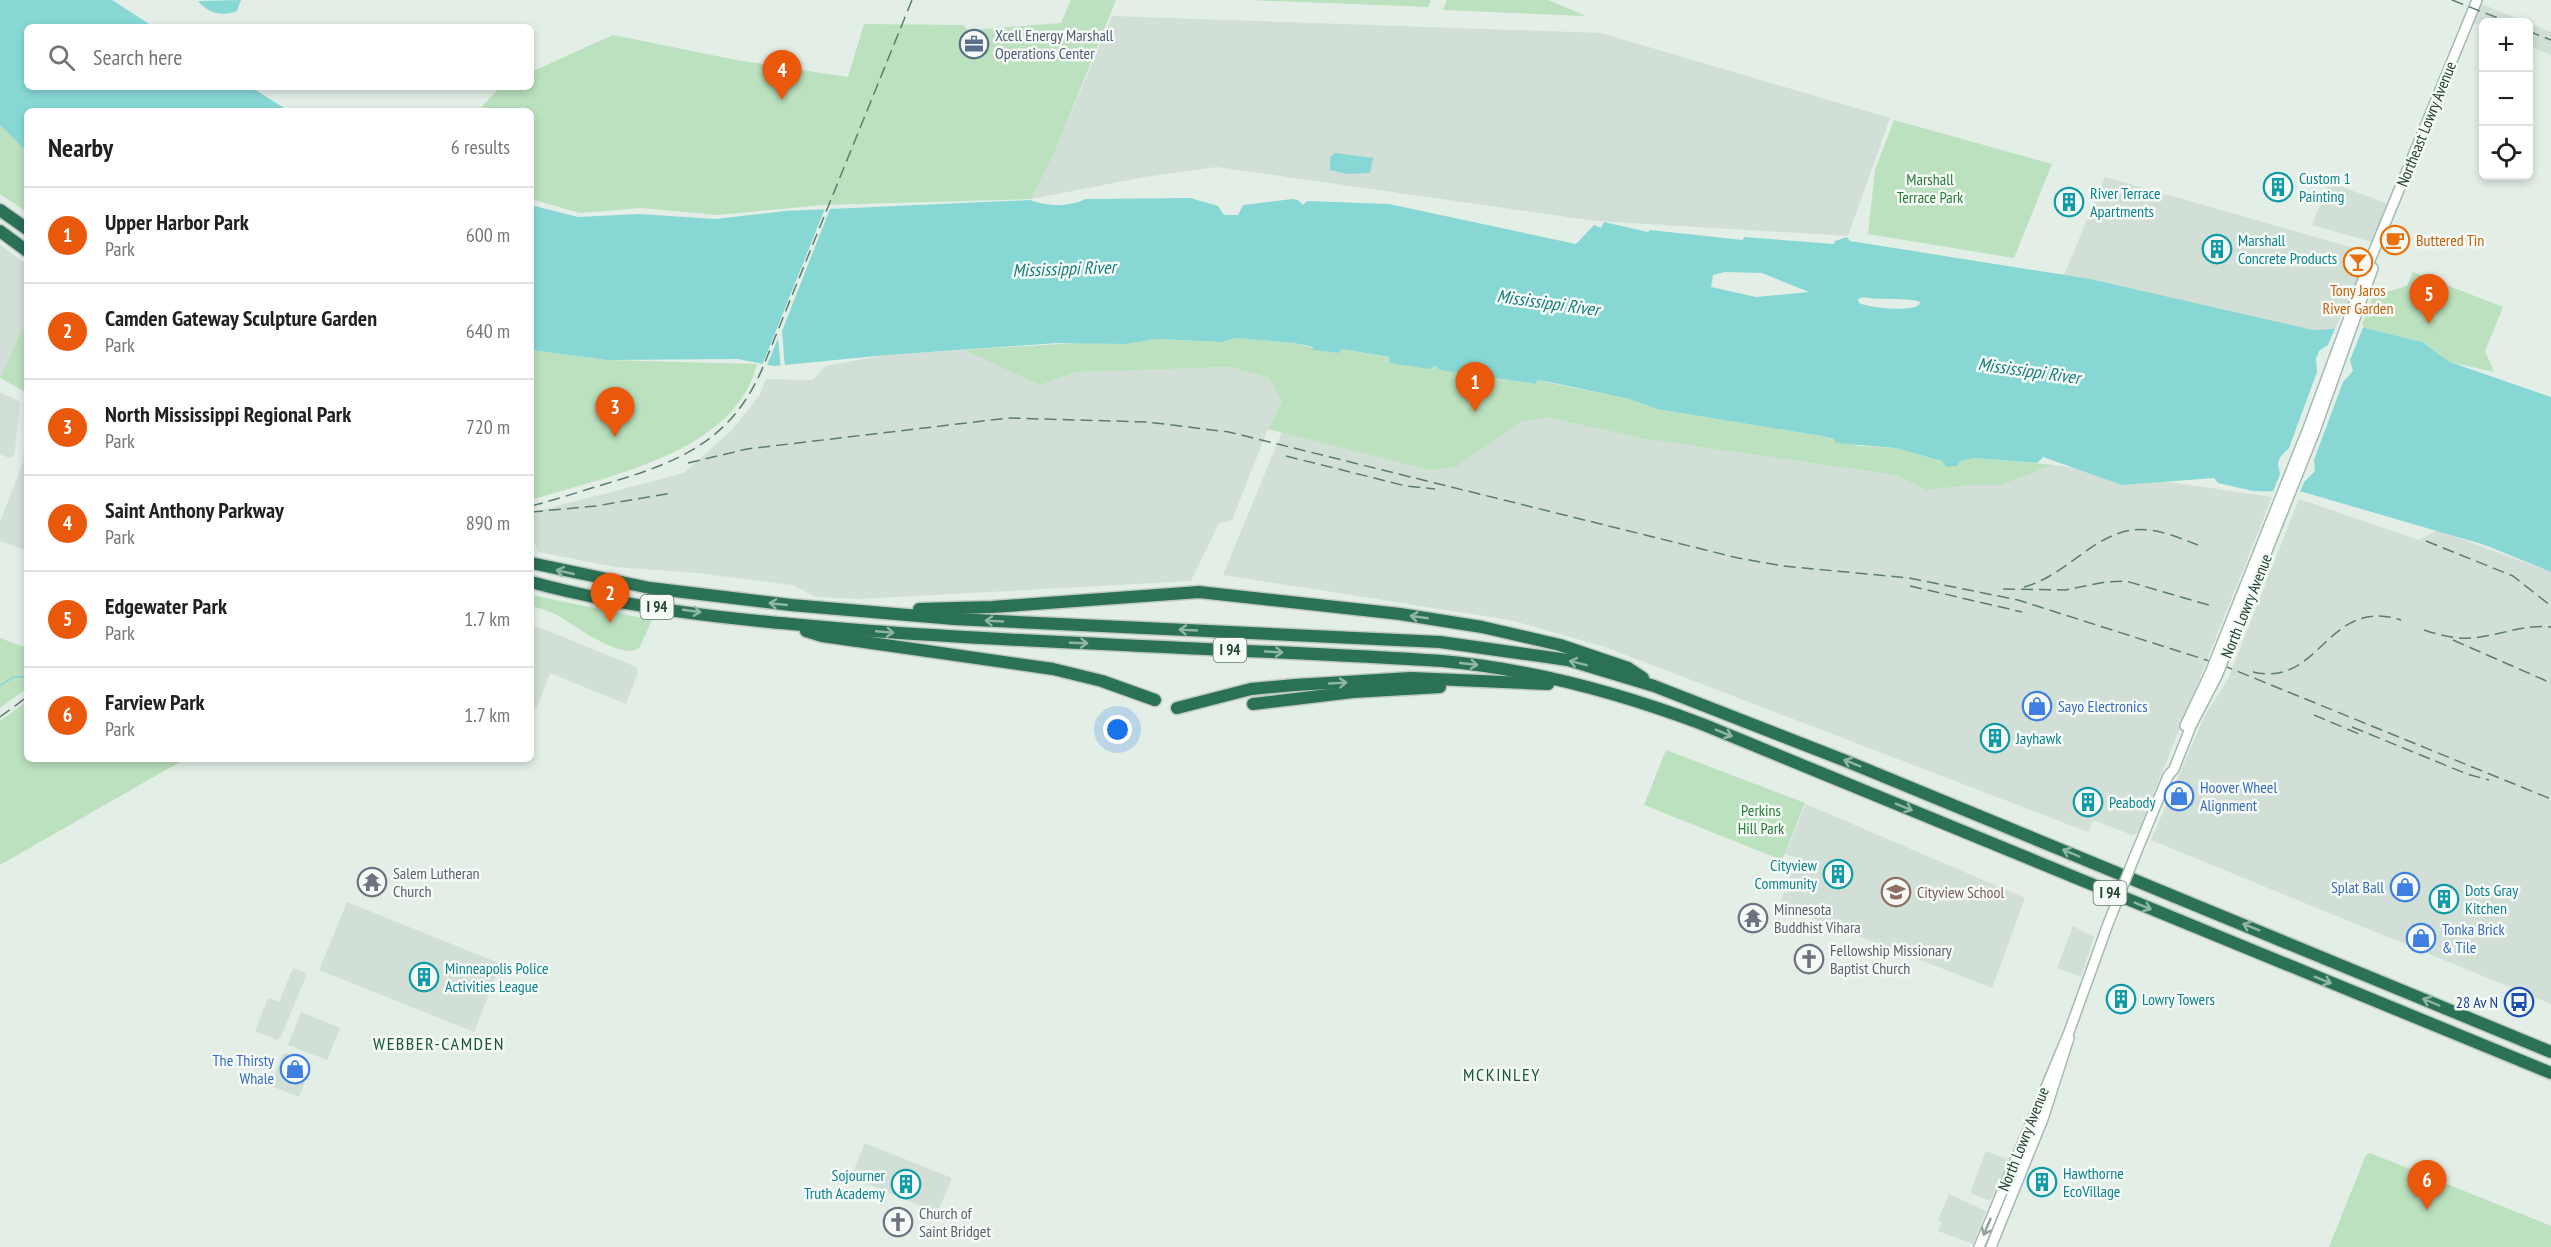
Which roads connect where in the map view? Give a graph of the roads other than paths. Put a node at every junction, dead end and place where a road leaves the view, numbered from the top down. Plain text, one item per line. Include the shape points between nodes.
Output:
1 (2477, 0) edge
2 (0, 210) edge
3 (24, 227) edge
4 (0, 231) edge
5 (24, 249) edge
6 (2311, 431) joint
7 (534, 564) edge
8 (534, 583) edge
9 (815, 607) junction
10 (785, 624) junction
11 (1478, 682) junction
12 (1654, 686) junction
13 (1155, 700) dead end
14 (1253, 704) dead end
15 (1177, 708) dead end
16 (1670, 711) junction
17 (2069, 1032) junction
18 (2551, 1051) edge
19 (2551, 1073) edge
20 (1979, 1247) edge
21 (1991, 1247) edge

1 - 6 main road, Northeast Lowry Avenue via 2375,248
2 - 3 highway
4 - 5 highway
6 - 17 main road, North Lowry Avenue, bridge via 2214,674 2134,858
9 -> 7 highway, I 94 via 650,588
8 -> 10 highway, I 94 via 622,602
12 -> 9 highway, I 94 via 1556,658 1440,642 954,619
12 -> 9 highway via 1628,668 1520,634 1400,614 1199,592 948,609
10 - 13 highway via 822,636 1062,671
10 -> 16 highway, I 94 via 1467,664 1556,679
11 - 14 highway
15 -> 11 highway via 1243,690 1295,685 1401,678
11 - 16 highway via 1554,685
18 -> 12 highway, I 94
16 -> 19 highway, I 94
17 -> 20 main road, North Lowry Avenue
17 - 21 main road, North Lowry Avenue via 2043,1119

